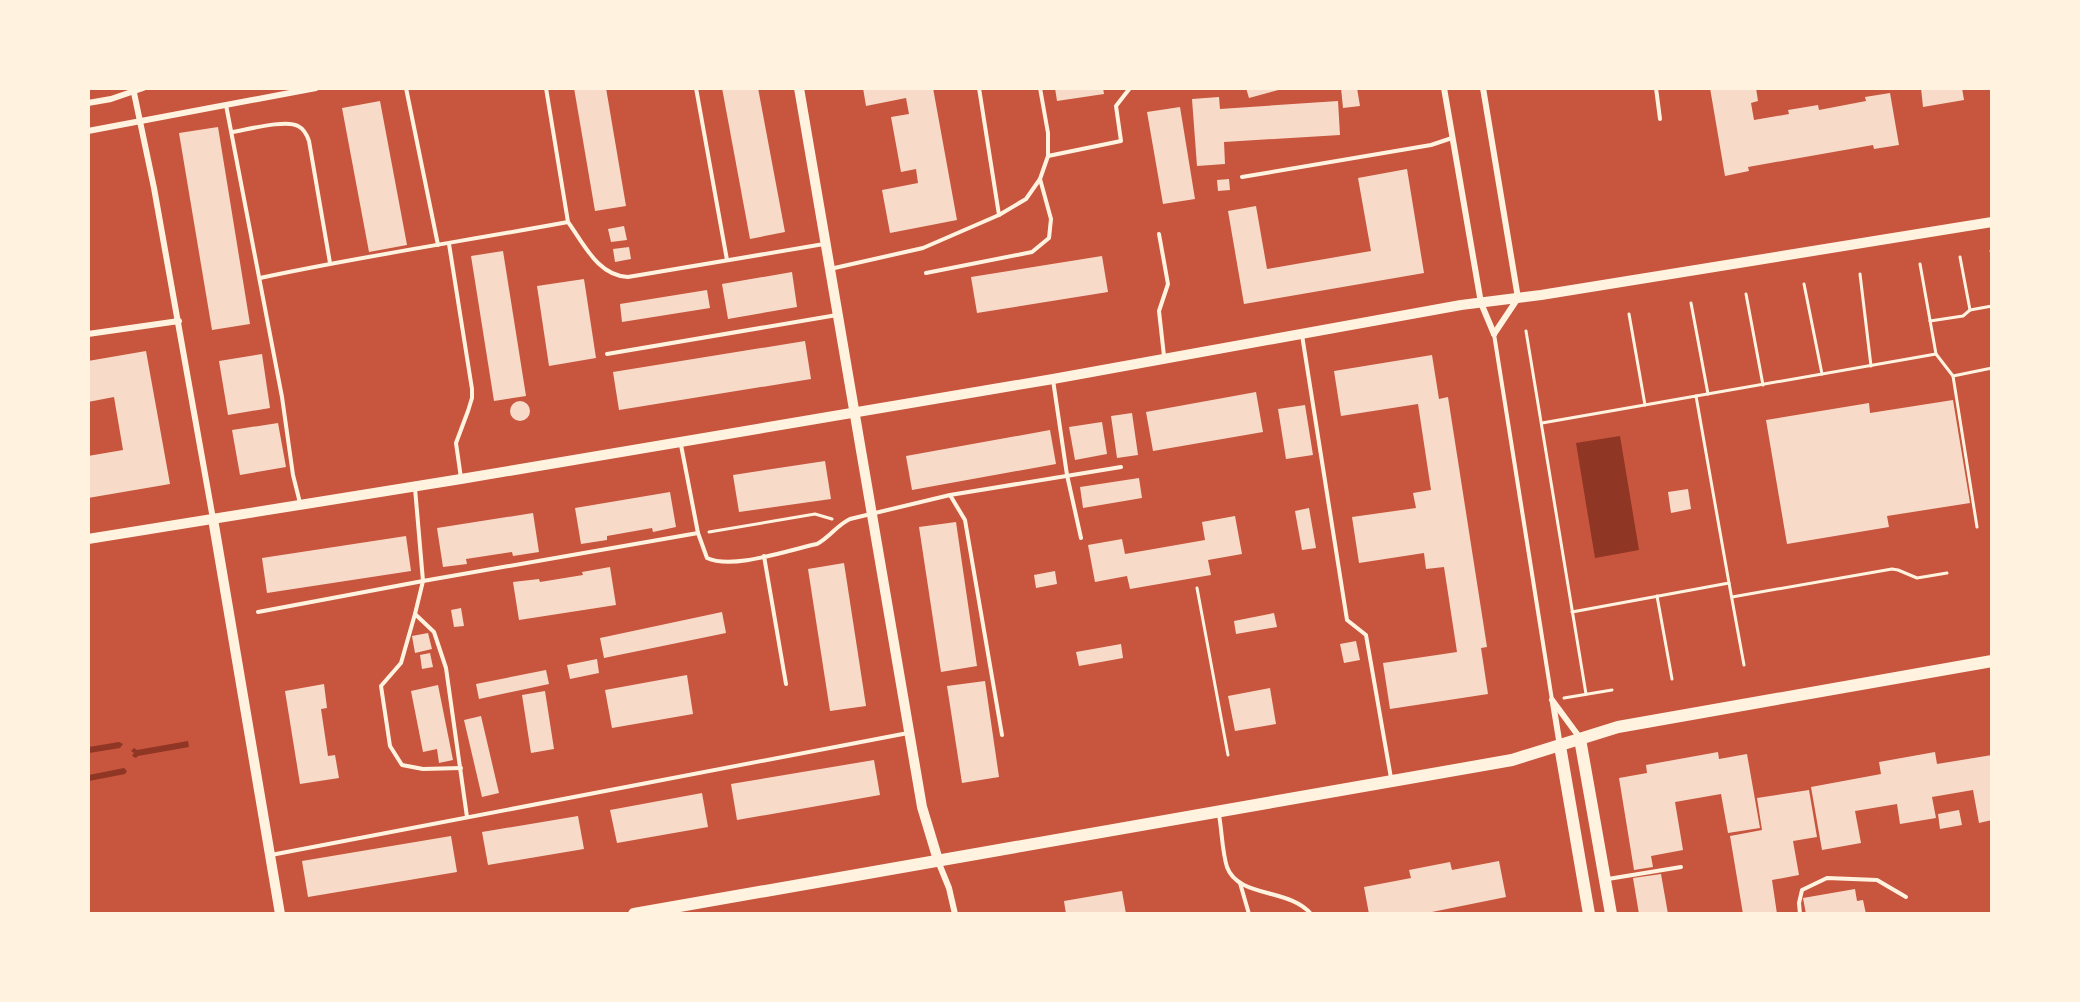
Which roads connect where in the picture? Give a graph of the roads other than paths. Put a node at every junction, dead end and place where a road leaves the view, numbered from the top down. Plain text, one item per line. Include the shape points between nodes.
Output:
1 (143, 88) edge
2 (316, 88) edge
3 (406, 88) edge
4 (546, 88) edge
5 (696, 88) edge
6 (799, 88) edge
7 (979, 88) edge
8 (1040, 88) edge
9 (1130, 88) edge
10 (1444, 88) edge
11 (1483, 88) edge
12 (1656, 88) edge
13 (134, 90) edge
14 (88, 103) edge
15 (226, 105) junction
16 (1660, 118) dead end
17 (140, 122) junction
18 (88, 131) edge
19 (232, 132) junction
20 (1452, 138) junction
21 (1048, 156) junction
22 (1242, 177) dead end
23 (1040, 180) junction
24 (999, 215) junction
25 (568, 222) junction
26 (1992, 222) edge
27 (1159, 234) dead end
28 (825, 243) junction
29 (449, 244) junction
30 (438, 245) junction
31 (726, 260) junction
32 (330, 263) junction
33 (830, 269) junction
34 (926, 273) dead end
35 (260, 278) junction
36 (1518, 298) junction
37 (1480, 303) junction
38 (838, 315) junction
39 (179, 321) junction
40 (88, 334) edge
41 (1302, 334) junction
42 (1494, 334) junction
43 (607, 354) dead end
44 (1165, 360) junction
45 (1053, 379) junction
46 (854, 411) junction
47 (680, 442) junction
48 (1121, 467) dead end
49 (1067, 476) junction
50 (461, 479) junction
51 (414, 486) junction
52 (950, 495) junction
53 (300, 505) junction
54 (872, 514) junction
55 (213, 519) junction
56 (698, 532) junction
57 (1081, 538) dead end
58 (88, 539) edge
59 (764, 556) junction
60 (423, 581) junction
61 (258, 612) dead end
62 (416, 614) junction
63 (1992, 661) edge
64 (786, 684) dead end
65 (1554, 699) junction
66 (909, 733) junction
67 (1002, 735) dead end
68 (1580, 739) junction
69 (1560, 746) junction
70 (461, 768) junction
71 (1392, 781) junction
72 (1218, 811) junction
73 (467, 817) junction
74 (270, 855) junction
75 (938, 860) junction
76 (1681, 867) dead end
77 (1605, 879) junction
78 (1240, 883) junction
79 (1906, 897) dead end
80 (280, 914) edge
81 (634, 914) edge
82 (955, 914) edge
83 (1249, 914) edge
84 (1311, 914) edge
85 (1589, 914) edge
86 (1611, 914) edge
87 (1800, 914) edge

1 - 13 street
2 - 15 street
3 - 30 lane
4 - 25 lane
5 - 31 lane
6 - 28 street
7 - 24 lane
8 - 21 lane
9 - 21 lane via 1116,106 1121,141
10 - 20 street
11 - 36 street
12 - 16 lane
13 - 14 street
13 - 17 street
15 - 17 street
15 - 19 lane
17 - 18 street
17 - 39 street
19 - 32 lane via 288,123 298,125 306,133
19 - 35 lane
20 - 22 lane via 1431,145
20 - 37 street
21 - 23 lane
23 - 24 lane via 1026,199
23 - 34 lane via 1051,219 1049,238 1032,252
24 - 33 lane via 923,248
25 - 29 lane
25 - 31 lane via 599,265 617,277
26 - 36 street
27 - 44 lane via 1168,284 1159,311
28 - 31 lane
28 - 33 street
29 - 30 lane
29 - 50 lane via 472,389 456,443
30 - 32 lane
32 - 35 lane
33 - 38 street
35 - 53 lane
36 - 37 street
36 - 42 street
37 - 41 street
37 - 42 street
38 - 43 lane
38 - 46 street
39 - 40 street
39 - 55 street
41 - 44 street
41 - 71 lane via 1347,620 1366,635
42 - 65 lane
44 - 45 street
45 - 46 street
45 - 49 lane
46 - 47 street
46 - 54 street
47 - 50 street
47 - 56 lane
48 - 49 lane
49 - 52 lane
49 - 57 lane
50 - 51 street
51 - 53 street
51 - 60 lane
52 - 54 lane
52 - 67 lane via 965,520
53 - 55 street
54 - 59 lane via 841,523 817,544
54 - 66 street
55 - 58 street
55 - 74 street
56 - 59 lane via 707,558 717,562
56 - 60 lane
59 - 64 lane
60 - 61 lane
60 - 62 lane
62 - 70 lane via 434,632 446,668
62 - 70 lane via 400,663 381,686 390,746 402,765
63 - 68 main road via 1618,727
65 - 68 street
65 - 69 street
66 - 73 lane
66 - 75 street via 922,807
68 - 69 main road
68 - 77 main road
69 - 71 main road via 1512,760
69 - 85 main road
70 - 73 lane
71 - 72 main road
72 - 75 main road
72 - 78 lane via 1227,867
73 - 74 lane
74 - 80 street
75 - 81 main road
75 - 82 street
76 - 77 lane
77 - 86 main road
78 - 83 lane
78 - 84 lane via 1295,900
79 - 87 lane via 1877,880 1827,878 1802,890

